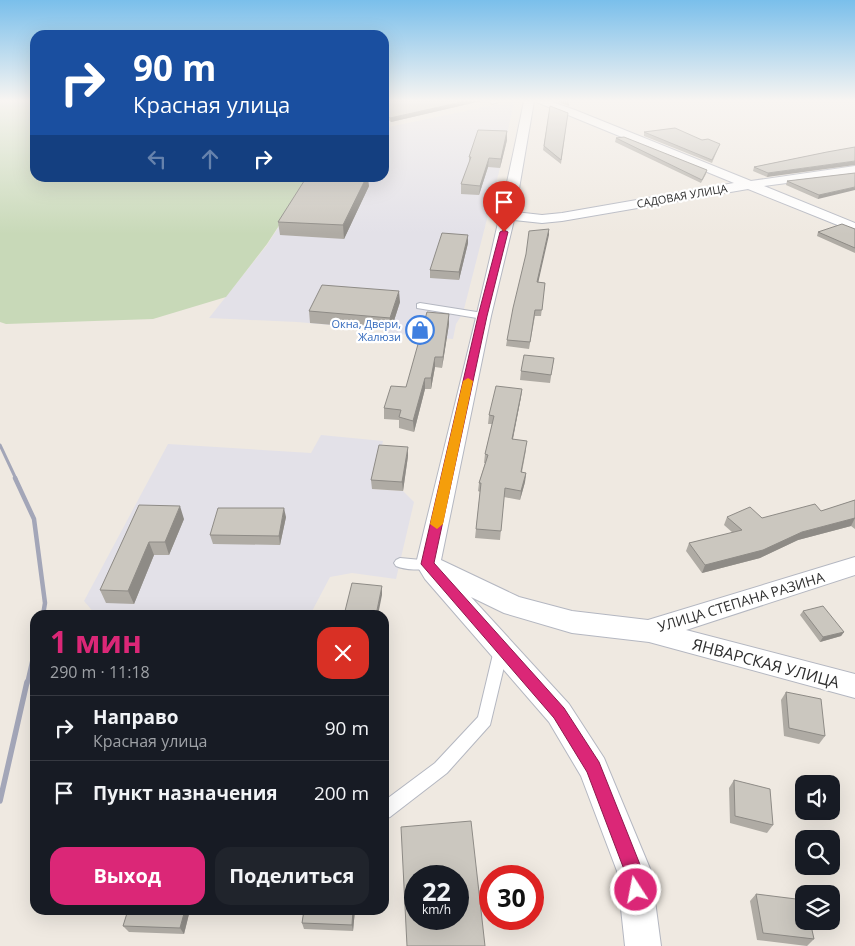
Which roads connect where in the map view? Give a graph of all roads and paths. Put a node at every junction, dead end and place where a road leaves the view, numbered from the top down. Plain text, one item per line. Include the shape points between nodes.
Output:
1 (521, 145) edge
2 (653, 145) edge
3 (855, 170) edge
4 (755, 186) junction
5 (508, 215) junction
6 (855, 228) edge
7 (420, 306) dead end
8 (483, 316) junction
9 (414, 563) junction
10 (855, 566) edge
11 (648, 631) junction
12 (502, 648) junction
13 (855, 686) edge
14 (389, 807) edge
15 (643, 946) edge

1 - 5 street
2 - 4 street
3 - 4 street, САДОВАЯ УЛИЦА
4 - 5 street, САДОВАЯ УЛИЦА via 562,217 542,219
4 - 6 street
5 - 8 street
7 - 8 lane
8 - 9 street
9 - 11 street, УЛИЦА СТЕПАНА РАЗИНА via 513,606 572,622
9 - 12 street
10 - 11 street, УЛИЦА СТЕПАНА РАЗИНА
11 - 13 street, ЯНВАРСКАЯ УЛИЦА
12 - 14 lane via 485,720 441,768
12 - 15 street via 559,713 593,768 634,872

